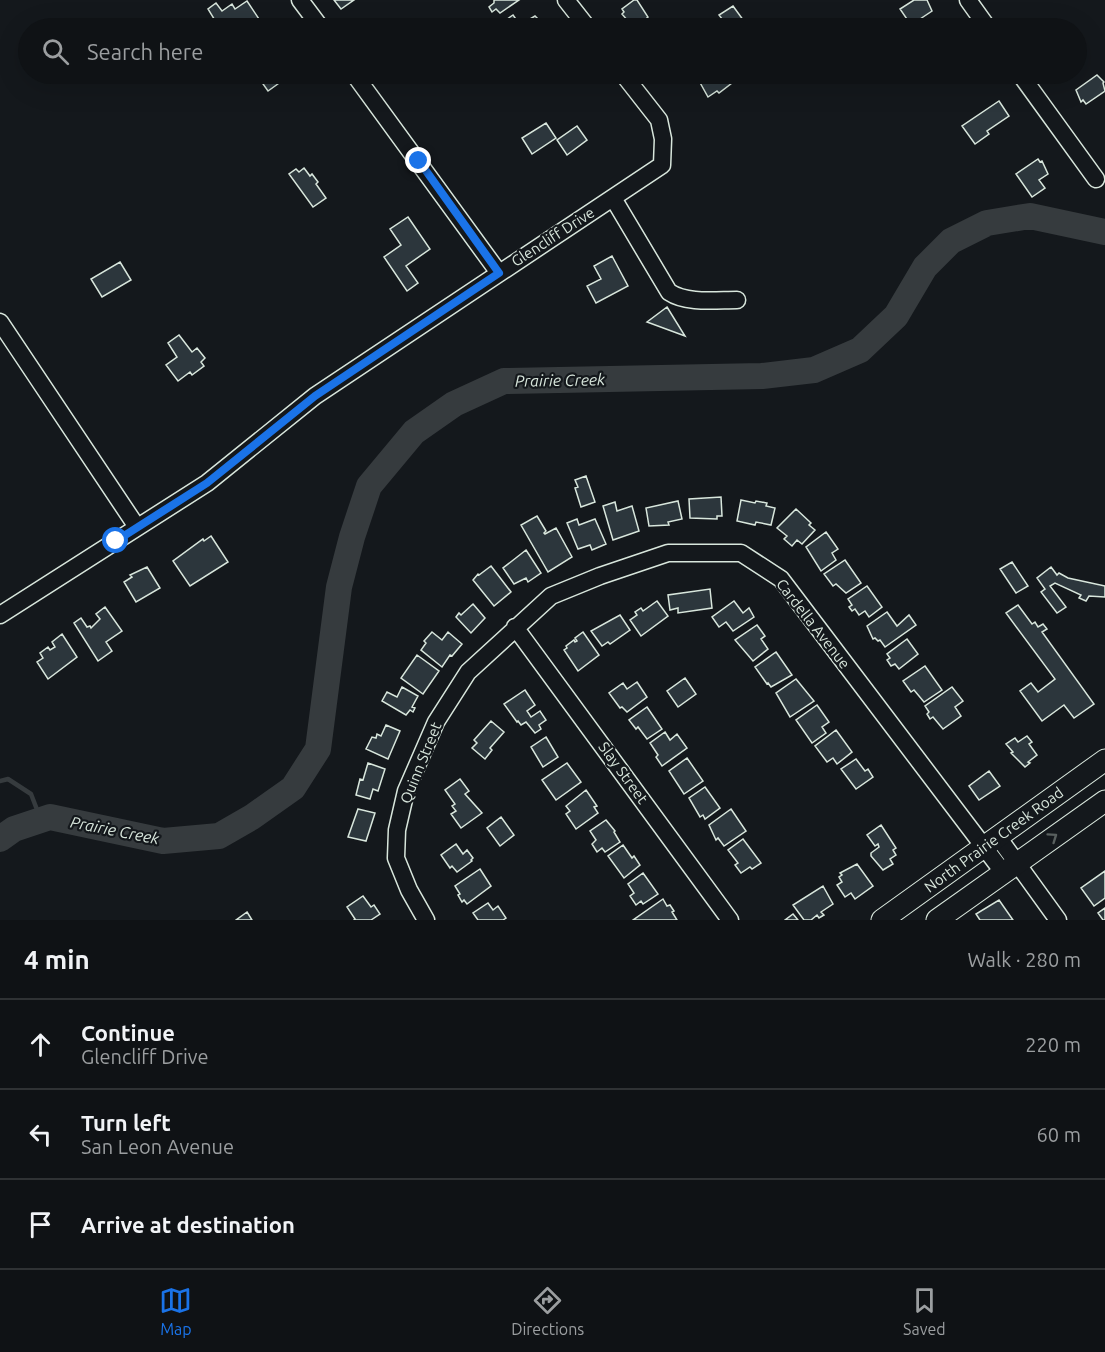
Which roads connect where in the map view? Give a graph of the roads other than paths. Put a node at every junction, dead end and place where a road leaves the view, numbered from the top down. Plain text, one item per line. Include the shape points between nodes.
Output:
1 (300, 0) edge
2 (566, 0) edge
3 (968, 0) edge
4 (314, 18) edge
5 (580, 18) edge
6 (981, 18) edge
7 (361, 84) edge
8 (631, 84) edge
9 (1027, 84) edge
10 (1096, 179) dead end
11 (613, 198) junction
12 (499, 273) junction
13 (737, 300) dead end
14 (0, 322) edge
15 (137, 527) junction
16 (0, 615) edge
17 (515, 627) junction
18 (1105, 760) edge
19 (1105, 801) edge
20 (991, 842) junction
21 (1010, 867) junction
22 (426, 920) edge
23 (730, 920) edge
24 (882, 920) edge
25 (937, 920) edge
26 (1058, 920) edge

1 - 4 street
2 - 5 street
3 - 6 street
7 - 12 street
8 - 11 street, Glencliff Drive via 659,120 662,165
9 - 10 street
11 - 12 street, Glencliff Drive
11 - 13 street via 669,292 695,300
12 - 15 street, Glencliff Drive via 315,396 207,483
14 - 15 street
15 - 16 street, Glencliff Drive
17 - 20 street, Cardella Avenue via 551,596 668,553 741,553 781,579
17 - 22 street, Quinn Street via 468,672 436,722 406,791 397,830 396,858
17 - 23 street, Slay Street
18 - 20 main road, North Prairie Creek Road
21 -> 19 main road, North Prairie Creek Road
20 - 21 street, Cardella Avenue
20 - 24 main road, North Prairie Creek Road
21 - 25 main road, North Prairie Creek Road
21 - 26 street, Cardella Avenue

